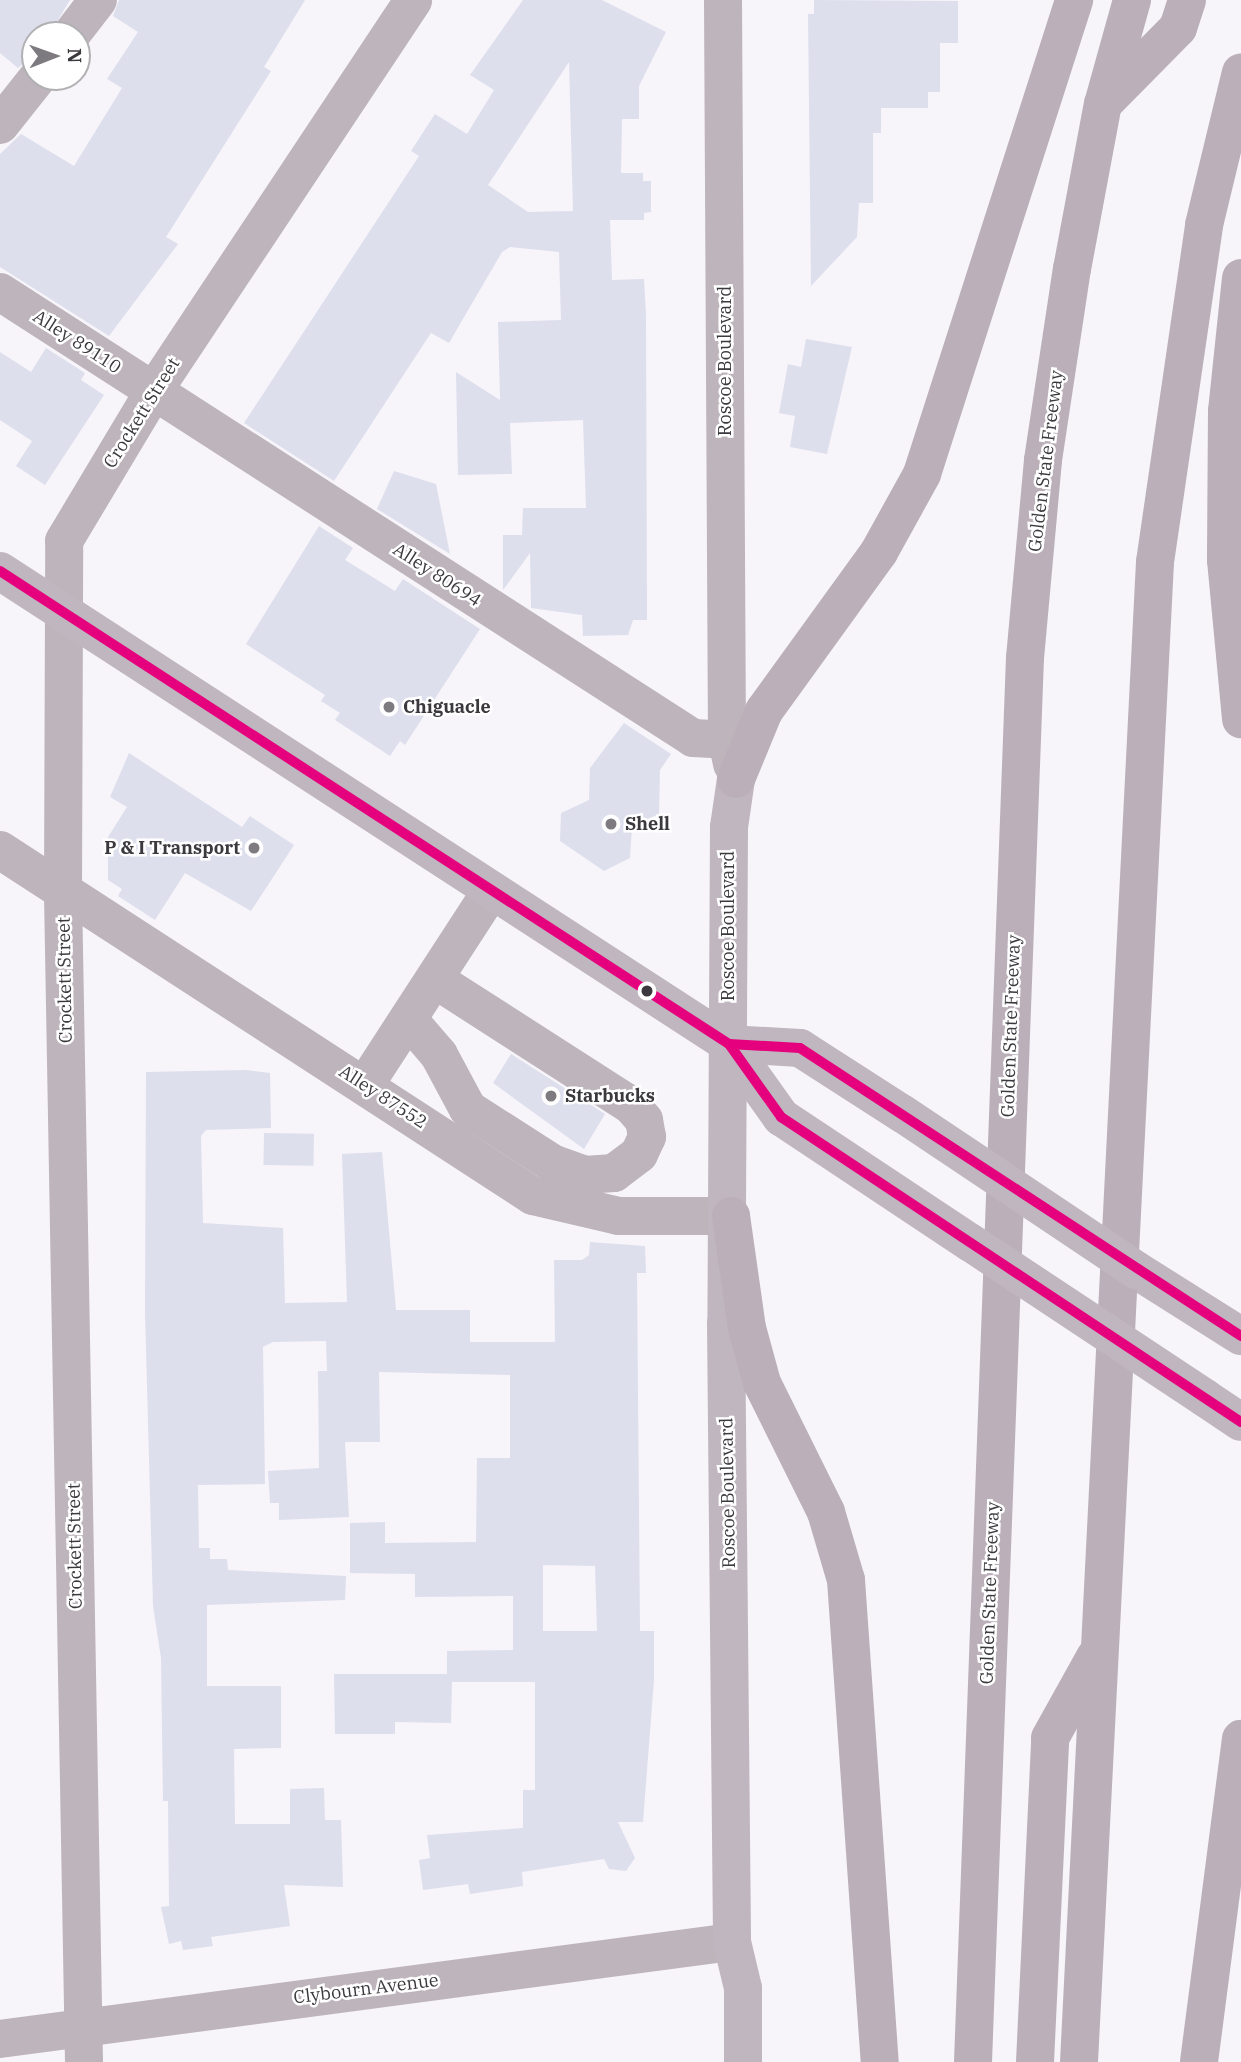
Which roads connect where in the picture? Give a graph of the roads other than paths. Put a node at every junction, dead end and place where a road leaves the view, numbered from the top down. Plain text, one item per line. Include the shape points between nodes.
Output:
1 (98, 0) edge
2 (413, 0) edge
3 (723, 0) edge
4 (1074, 0) edge
5 (1132, 0) edge
6 (1187, 0) edge
7 (82, 21) edge
8 (1241, 72) edge
9 (27, 91) edge
10 (1103, 104) junction
11 (0, 125) edge
12 (1241, 278) edge
13 (0, 292) edge
14 (153, 392) junction
15 (0, 570) edge
16 (61, 609) junction
17 (1241, 719) edge
18 (727, 740) junction
19 (736, 779) junction
20 (0, 850) edge
21 (491, 891) junction
22 (63, 892) junction
23 (436, 980) junction
24 (409, 1020) junction
25 (729, 1044) junction
26 (365, 1085) junction
27 (731, 1216) junction
28 (1226, 1326) edge
29 (1241, 1422) edge
30 (1100, 1649) junction
31 (1241, 1739) edge
32 (732, 1942) junction
33 (84, 2025) junction
34 (0, 2039) edge
35 (976, 2057) edge
36 (84, 2062) edge
37 (743, 2062) edge
38 (880, 2062) edge
39 (1035, 2062) edge
40 (1079, 2062) edge
41 (1199, 2062) edge

1 - 7 street
2 - 14 street, Crockett Street
3 - 18 street, Roscoe Boulevard
4 - 19 highway via 922,474 879,552 764,711
5 - 10 highway, Golden State Freeway
6 - 10 highway via 1178,29
8 - 30 highway via 1204,225 1155,562
9 - 11 street
10 - 35 highway, Golden State Freeway via 1043,460 1025,658
12 - 17 highway via 1227,411 1226,560
13 - 14 street, Alley 89110
14 - 16 street, Crockett Street via 64,541
14 - 18 street, Alley 80694 via 693,738
15 - 16 main road
16 - 21 main road
16 - 22 street, Crockett Street
18 - 19 street, Roscoe Boulevard
19 - 25 main road, Roscoe Boulevard via 729,840
20 - 22 street, Alley 87552
21 - 23 street
21 - 25 main road
22 - 26 street, Alley 87552
22 - 33 street, Crockett Street
23 - 24 street
23 - 24 street via 632,1106 644,1120 647,1137 639,1154 614,1173 585,1175 552,1163 468,1110 439,1055
24 - 26 street
25 - 27 main road, Roscoe Boulevard
25 - 28 main road, bridge via 800,1048
25 - 29 main road, bridge via 782,1117
26 - 27 street, Alley 87552 via 544,1200 618,1216
27 - 32 main road, Roscoe Boulevard via 726,1323
27 - 38 highway via 747,1328 762,1383 826,1513 846,1580
30 - 39 highway via 1050,1738
30 - 40 highway
31 - 41 highway
32 - 33 street, Clybourn Avenue
32 - 37 main road, Roscoe Boulevard via 743,1988
33 - 34 street, Clybourn Avenue
33 - 36 street, Crockett Street

